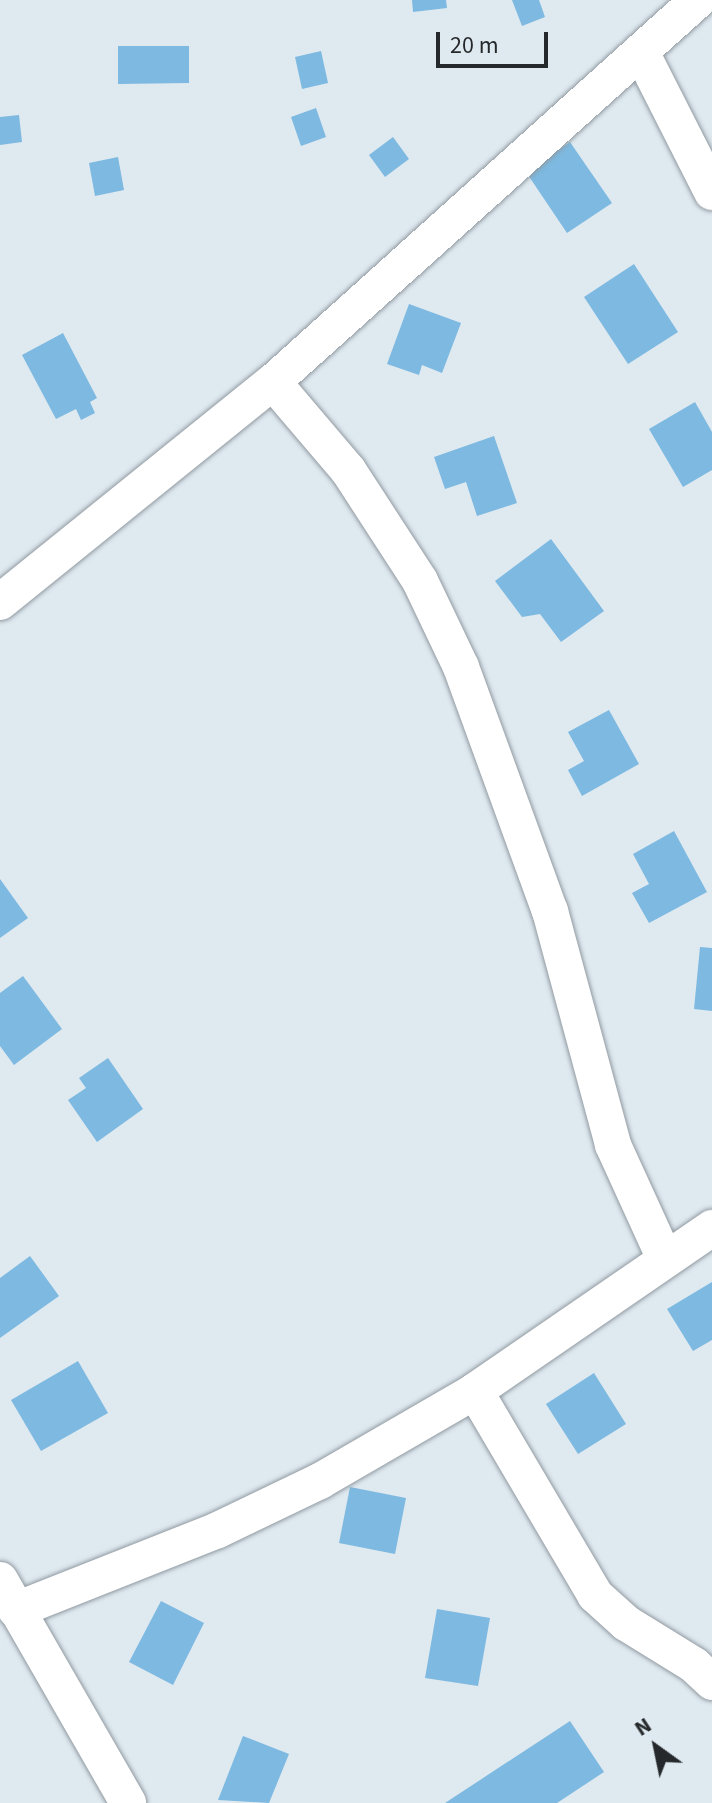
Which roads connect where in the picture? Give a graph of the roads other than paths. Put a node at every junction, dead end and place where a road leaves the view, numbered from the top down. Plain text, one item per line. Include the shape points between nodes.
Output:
1 (698, 0) edge
2 (641, 52) junction
3 (712, 192) edge
4 (273, 382) junction
5 (1, 600) edge
6 (712, 1228) edge
7 (664, 1257) junction
8 (475, 1391) junction
9 (8, 1595) edge
10 (712, 1682) edge
11 (128, 1803) edge

1 - 2 street
2 - 3 street
2 - 4 street
4 - 5 street
4 - 7 street via 348,470 420,581 461,667 550,911 613,1145
6 - 7 street
7 - 8 street
8 - 9 street via 320,1481 218,1530
8 - 10 street via 595,1595
9 - 11 street

